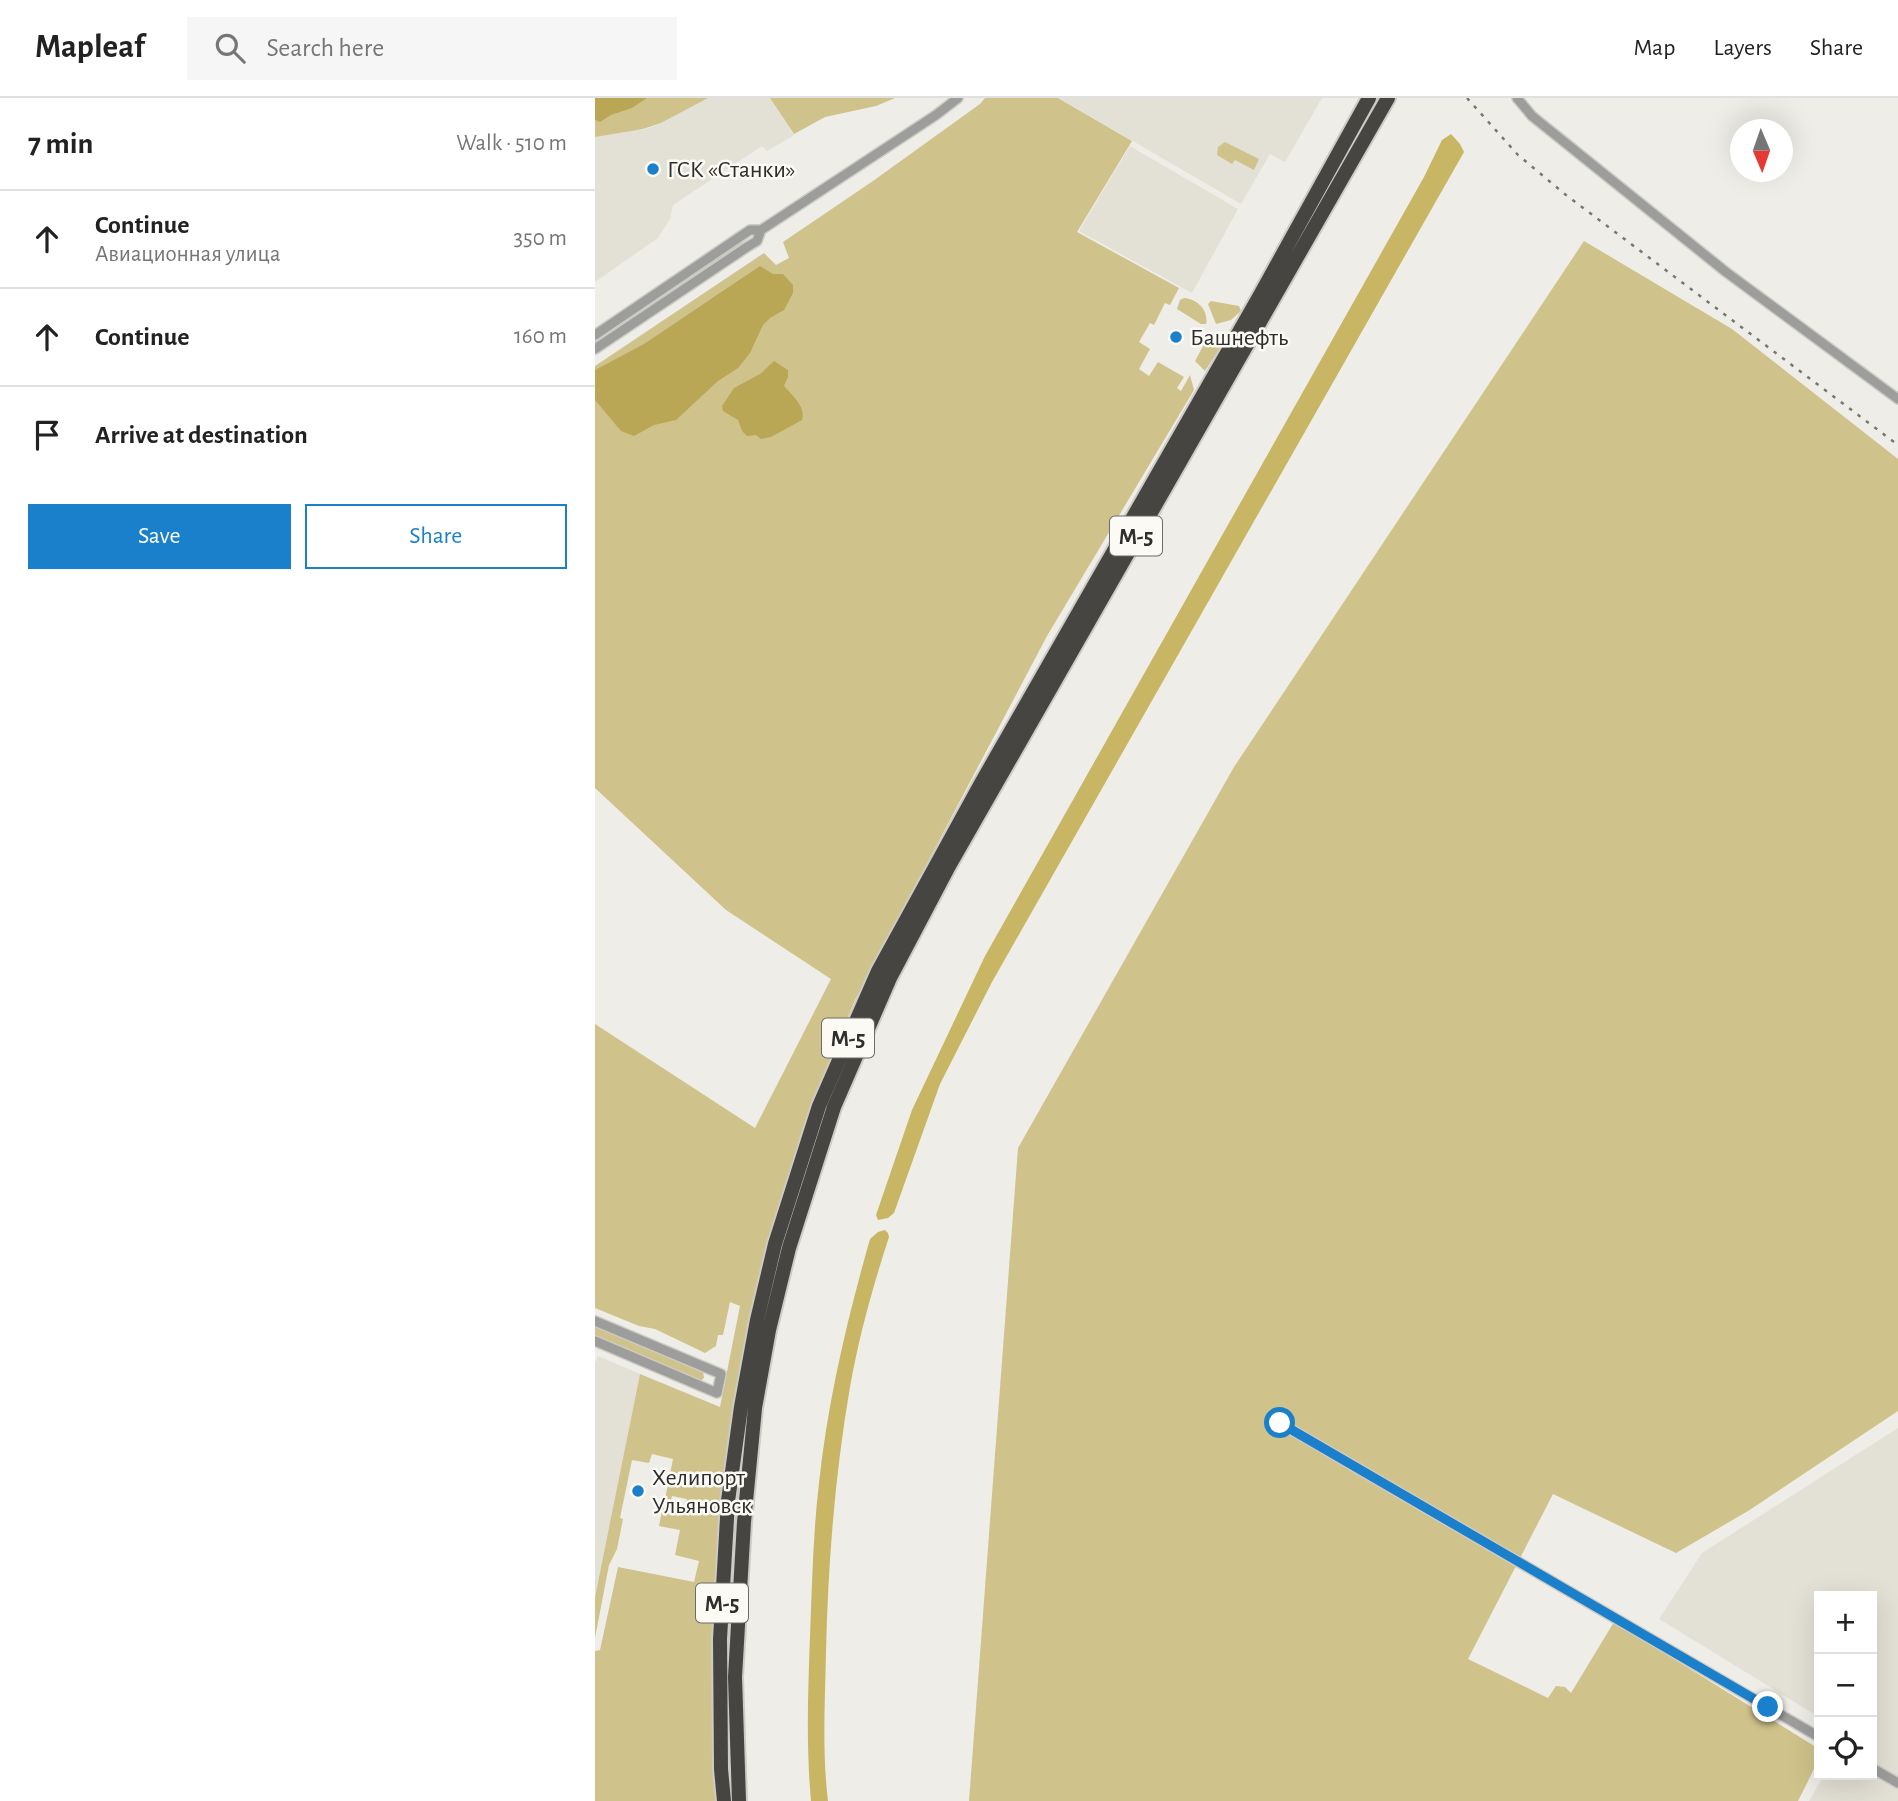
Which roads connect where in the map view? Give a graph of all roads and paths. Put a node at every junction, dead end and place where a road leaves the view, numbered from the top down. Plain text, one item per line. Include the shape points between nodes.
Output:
1 (958, 98) edge
2 (1369, 98) edge
3 (1388, 98) edge
4 (1517, 98) edge
5 (761, 230) junction
6 (595, 335) edge
7 (595, 349) edge
8 (1898, 399) edge
9 (595, 1321) edge
10 (595, 1340) edge
11 (1280, 1423) dead end
12 (1814, 1734) edge
13 (1877, 1771) edge
14 (1898, 1783) edge
15 (724, 1801) edge
16 (739, 1801) edge

1 - 5 street
2 - 15 highway, М-5 via 877,971 819,1106 788,1197 757,1320 728,1501 720,1639
3 - 16 highway, М-5 via 949,866 890,978 834,1107 789,1248 755,1408 735,1677
4 - 8 street via 1532,116 1726,272
5 - 6 street via 750,230
5 - 7 street via 757,241
9 - 10 street via 721,1374 717,1393
11 - 12 street
13 - 14 street

